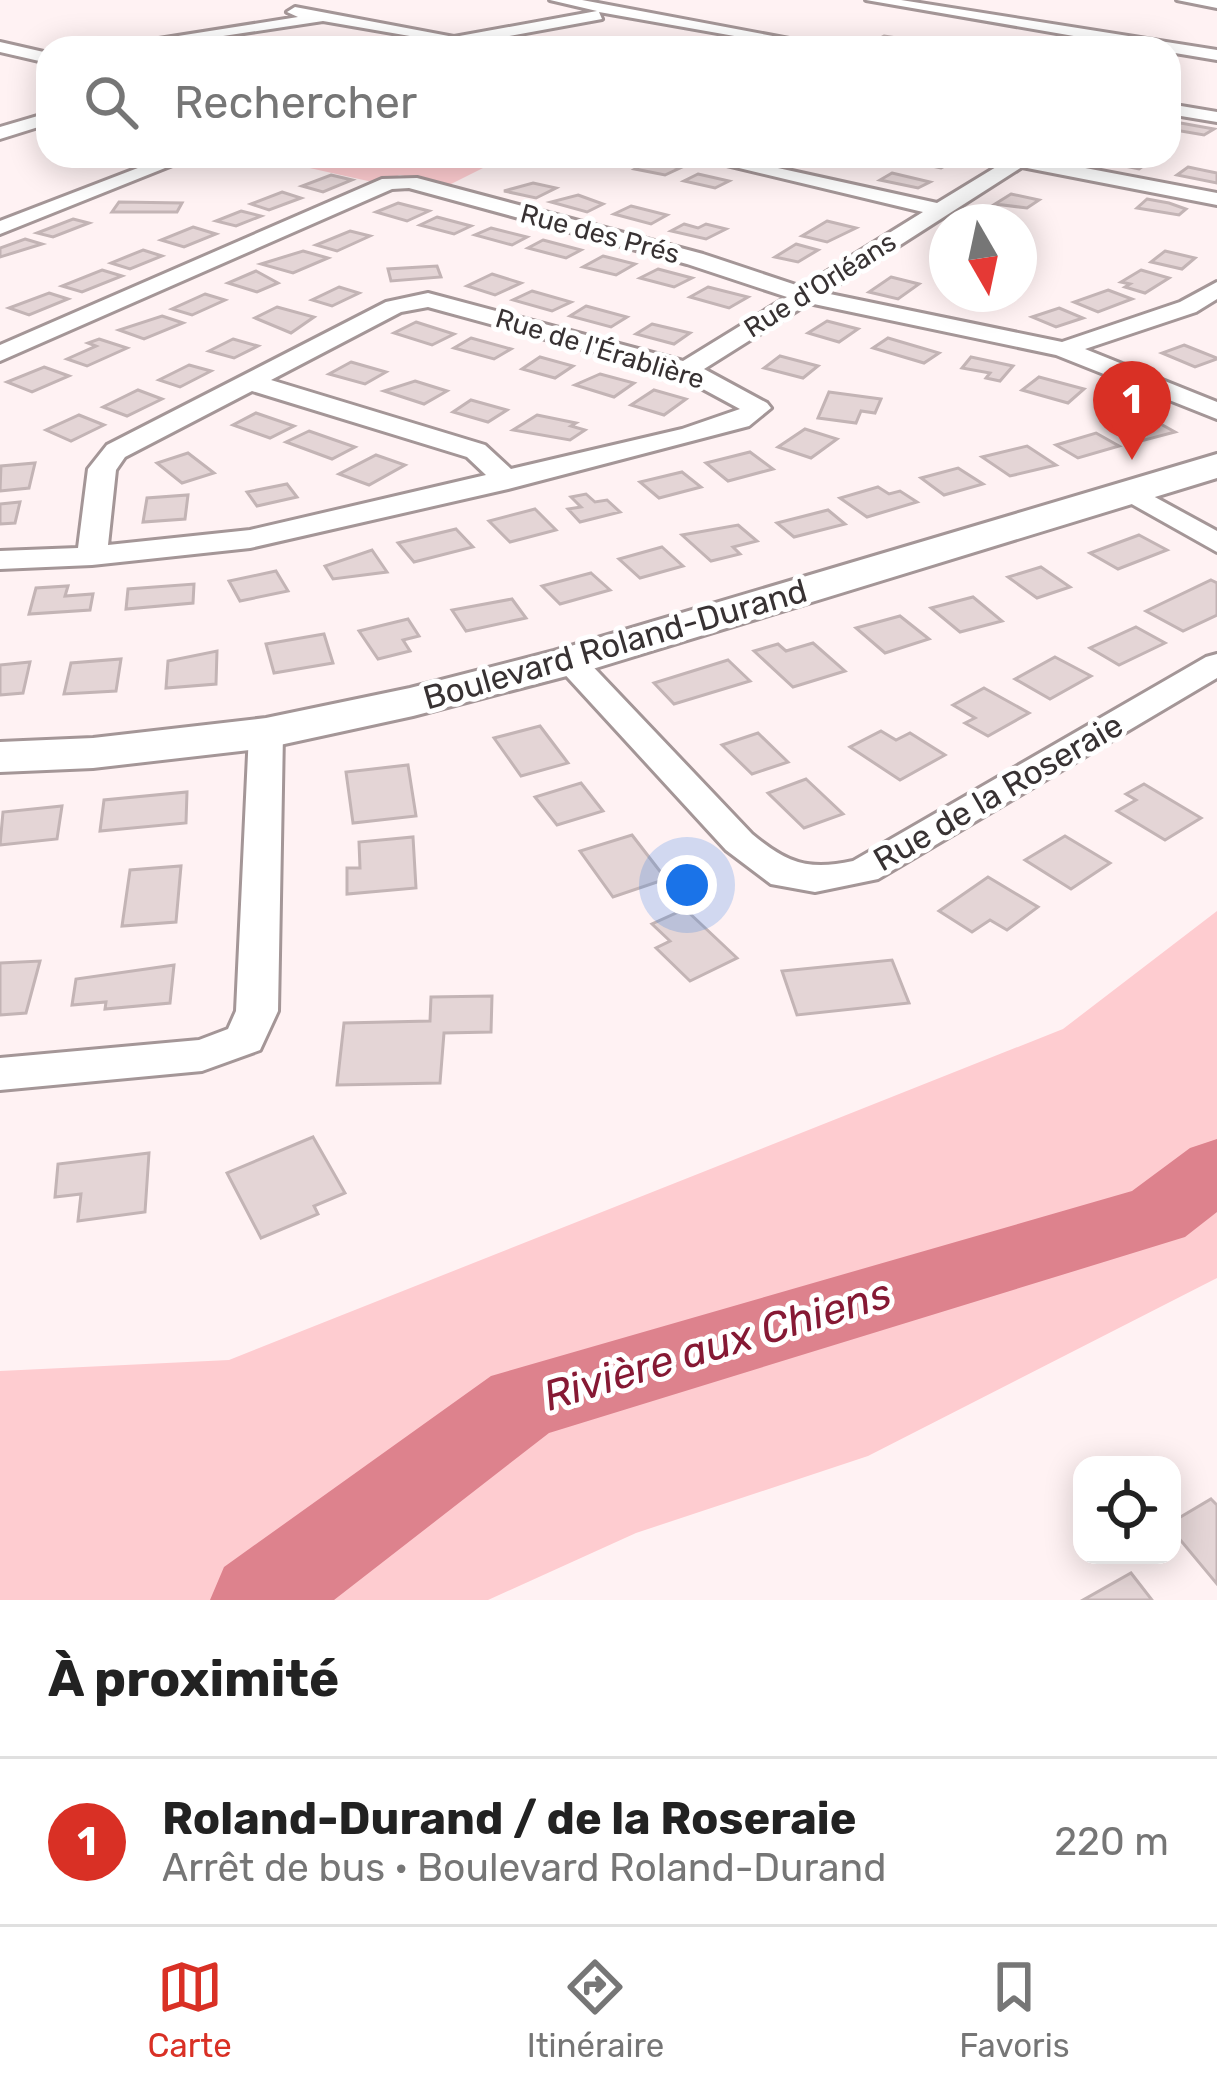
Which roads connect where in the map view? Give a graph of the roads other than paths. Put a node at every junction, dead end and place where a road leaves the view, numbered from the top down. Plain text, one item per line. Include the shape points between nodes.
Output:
1 (557, 0) edge
2 (686, 0) edge
3 (873, 0) edge
4 (1184, 0) edge
5 (273, 1) edge
6 (1217, 4) edge
7 (623, 11) junction
8 (317, 19) junction
9 (196, 36) edge
10 (432, 36) edge
11 (484, 36) edge
12 (763, 36) edge
13 (1098, 36) edge
14 (0, 47) edge
15 (1181, 49) edge
16 (36, 55) edge
17 (1217, 55) edge
18 (36, 60) edge
19 (0, 66) edge
20 (1181, 111) edge
21 (1217, 117) edge
22 (36, 122) edge
23 (0, 133) edge
24 (155, 168) edge
25 (752, 168) edge
26 (1007, 168) edge
27 (1049, 168) edge
28 (1217, 199) edge
29 (950, 204) edge
30 (929, 208) edge
31 (929, 217) edge
32 (0, 228) edge
33 (1217, 289) edge
34 (804, 295) junction
35 (1063, 349) junction
36 (0, 354) edge
37 (686, 370) junction
38 (250, 382) junction
39 (1217, 411) edge
40 (1217, 466) edge
41 (508, 481) junction
42 (1131, 491) junction
43 (1217, 543) edge
44 (92, 556) junction
45 (0, 560) edge
46 (570, 661) junction
47 (1217, 664) edge
48 (266, 733) junction
49 (0, 758) edge
50 (0, 1074) edge

1 - 7 street
2 - 7 street
3 - 13 street
4 - 6 street
5 - 8 street
7 - 11 street
7 - 12 street
8 - 9 street
8 - 10 street
14 - 16 street
15 - 17 street
18 - 19 street
20 - 21 street
22 - 23 street
24 - 32 street
25 - 30 street
26 - 29 street, Rue d'Orléans
27 - 28 street
31 - 34 street, Rue d'Orléans
33 - 35 street via 1188,308
34 - 35 street, Rue des Prés
34 - 36 street, Rue des Prés via 432,188 388,183
34 - 37 street, Rue d'Orléans
35 - 39 street, Rue des Prés
37 - 38 street, Rue de l'Érablière via 428,300 394,307
37 - 41 street, Rue de l'Érablière via 758,408 740,420
38 - 41 street via 476,451
38 - 44 street, Rue de l'Érablière via 116,451 102,469
40 - 42 street, Boulevard Roland-Durand
41 - 44 street, Rue de l'Érablière via 250,539
42 - 43 street
42 - 46 street, Boulevard Roland-Durand
44 - 45 street, Rue de l'Érablière
46 - 47 street, Rue de la Roseraie via 743,846 778,874 817,882 865,870
46 - 48 street, Boulevard Roland-Durand
48 - 49 street, Boulevard Roland-Durand
48 - 50 street via 257,1011 245,1039 202,1055

